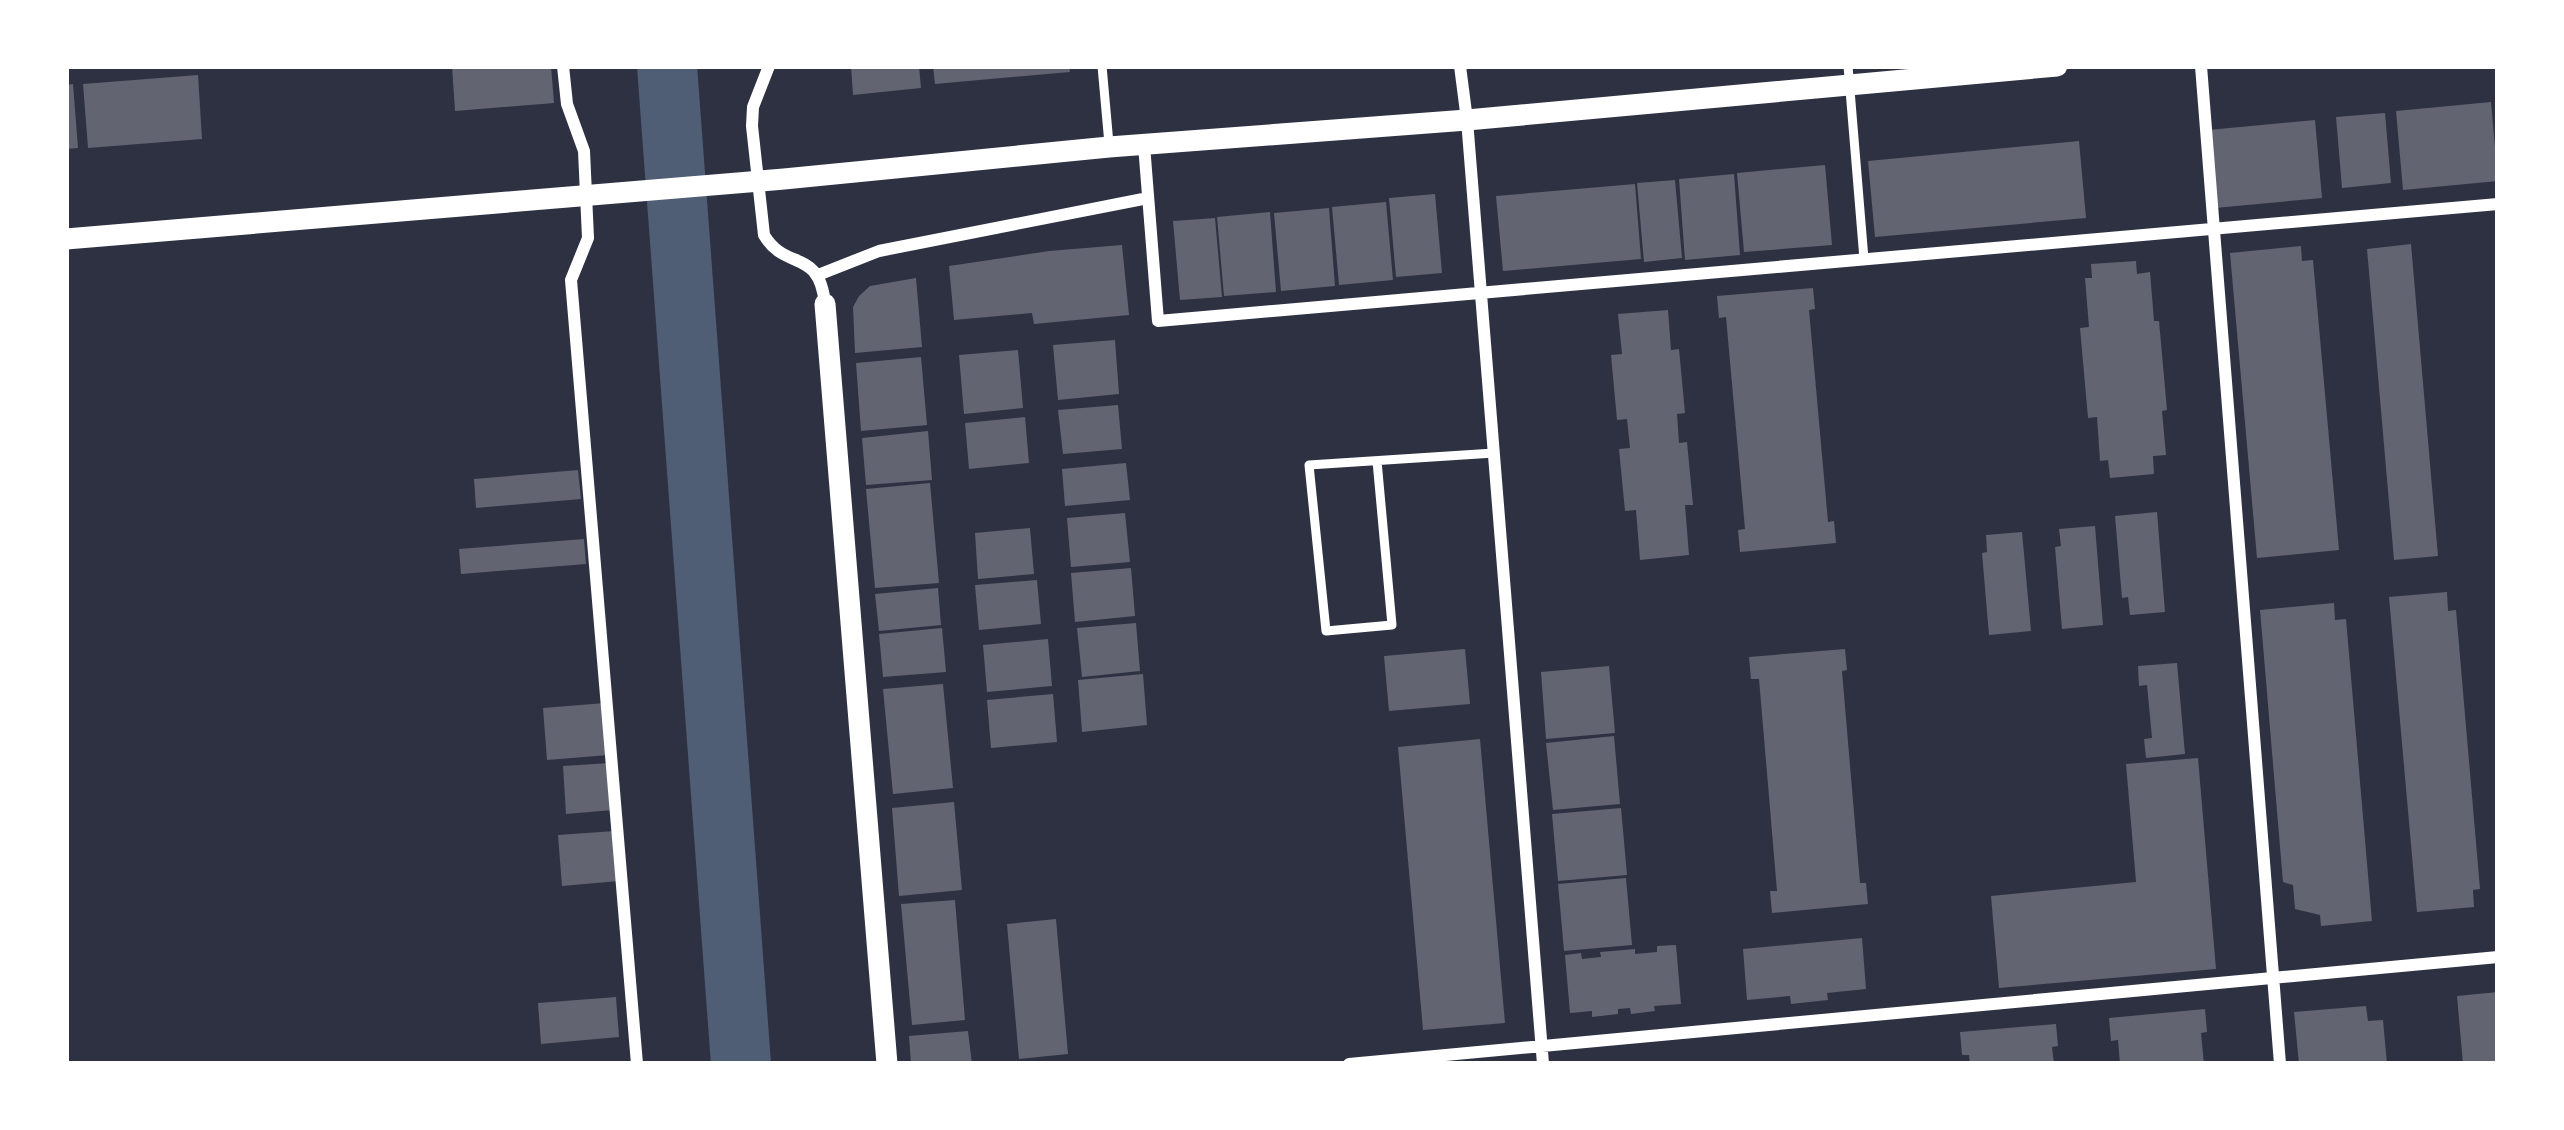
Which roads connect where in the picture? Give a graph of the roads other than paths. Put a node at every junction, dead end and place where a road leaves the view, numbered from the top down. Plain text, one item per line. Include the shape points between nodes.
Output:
1 (563, 66) edge
2 (770, 66) edge
3 (1102, 66) edge
4 (1460, 66) edge
5 (2057, 66) edge
6 (2201, 66) edge
7 (1849, 75) edge
8 (1467, 120) junction
9 (1144, 145) junction
10 (1109, 147) junction
11 (1148, 198) junction
12 (2498, 204) edge
13 (2214, 229) junction
14 (66, 239) edge
15 (1864, 259) junction
16 (818, 275) junction
17 (1480, 292) junction
18 (825, 304) joint
19 (1494, 453) junction
20 (1377, 460) junction
21 (2498, 957) edge
22 (2273, 979) junction
23 (1542, 1047) junction
24 (637, 1064) edge
25 (887, 1064) edge
26 (1348, 1064) edge
27 (1543, 1064) edge
28 (2280, 1064) edge

1 - 24 street via 584,152 588,238 571,280
2 - 16 street via 752,126 764,235
3 - 10 lane
4 - 8 street
5 - 7 street
6 - 13 street
7 - 8 street
7 - 15 lane
8 - 9 street
8 - 17 street
9 - 10 street
9 - 11 street
10 - 14 street
11 - 16 street via 879,251
11 - 17 street via 1158,321
12 - 13 street
13 - 15 street
13 - 22 street
15 - 17 street
16 - 18 street
17 - 19 street
18 - 25 street
19 - 20 lane
19 - 23 street
20 - 20 lane via 1309,465 1326,631 1392,625
21 - 22 street
22 - 23 street
22 - 28 street
23 - 26 street
23 - 27 street

